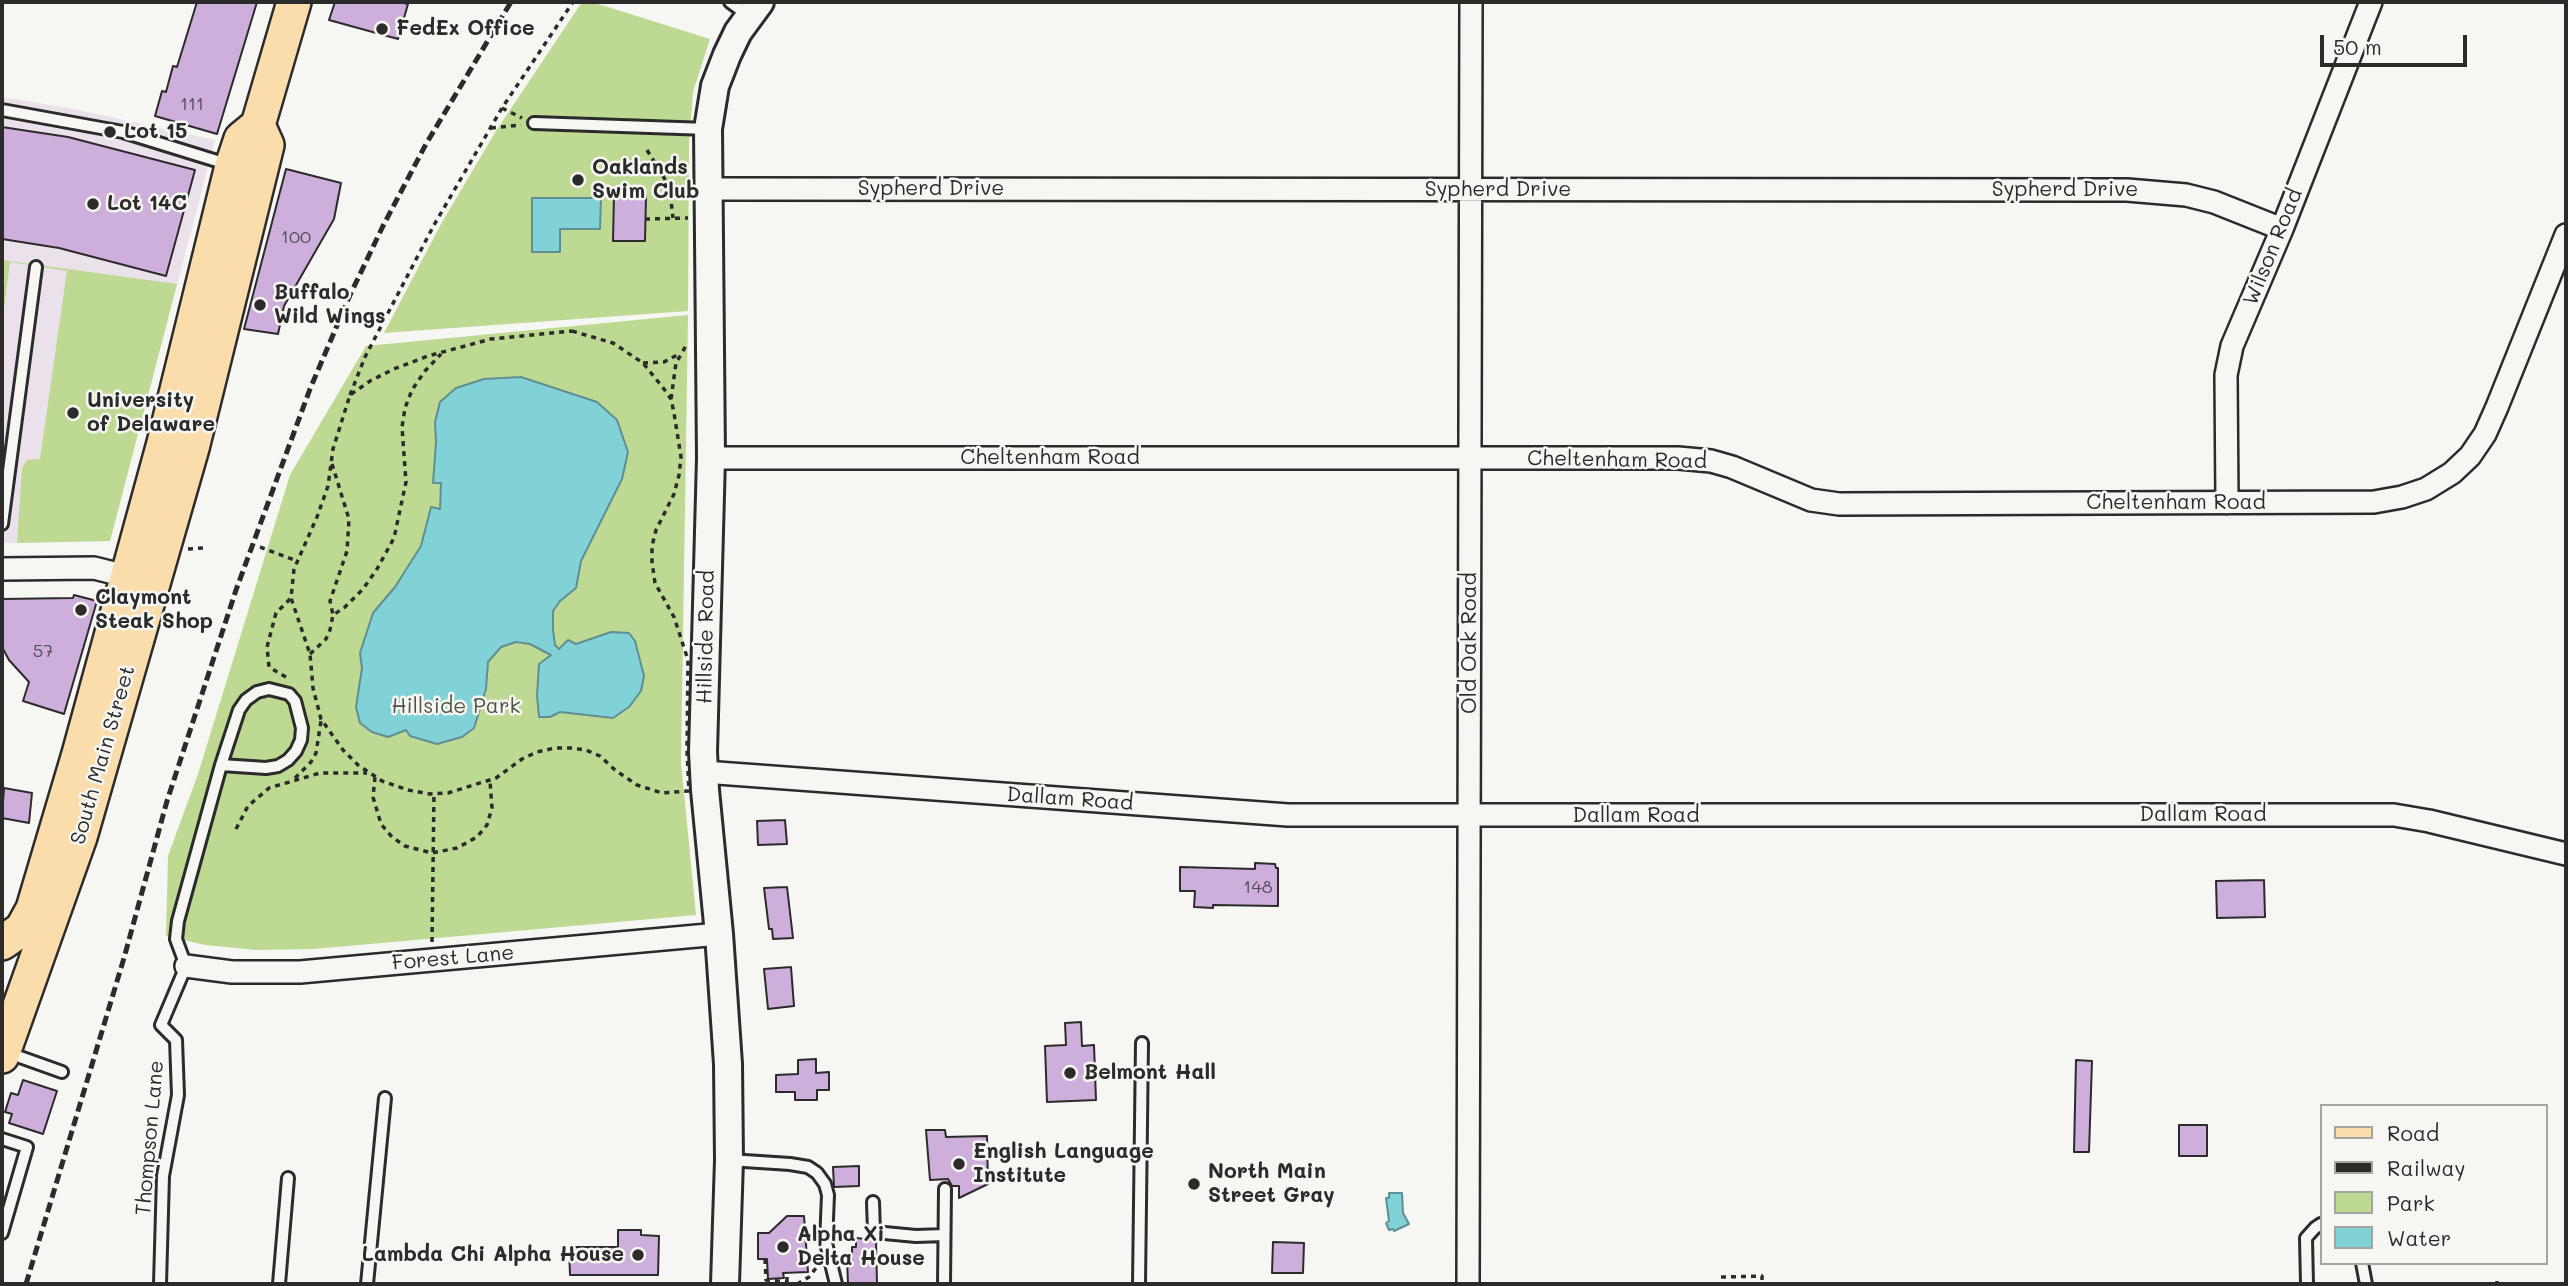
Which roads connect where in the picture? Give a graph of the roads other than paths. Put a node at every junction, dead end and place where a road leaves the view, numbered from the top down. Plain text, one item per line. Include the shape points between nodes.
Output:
1 (294, 2) edge
2 (1471, 2) edge
3 (2371, 2) edge
4 (746, 6) edge
5 (2, 110) edge
6 (534, 123) road end
7 (258, 125) junction
8 (708, 129) junction
9 (232, 166) junction
10 (708, 189) junction
11 (1471, 190) junction
12 (2282, 229) junction
13 (2566, 235) edge
14 (36, 267) dead end
15 (711, 458) junction
16 (1470, 458) junction
17 (2227, 503) junction
18 (2, 524) edge
19 (2, 569) edge
20 (139, 580) junction
21 (221, 765) junction
22 (696, 782) junction
23 (1469, 816) junction
24 (2566, 854) edge
25 (719, 934) junction
26 (2, 943) edge
27 (186, 966) junction
28 (1142, 1043) dead end
29 (3, 1054) edge
30 (62, 1072) dead end
31 (385, 1098) dead end
32 (2, 1139) edge
33 (729, 1160) junction
34 (288, 1178) dead end
35 (945, 1189) dead end
36 (873, 1202) dead end
37 (2320, 1224) edge
38 (2, 1233) edge
39 (944, 1235) junction
40 (2362, 1265) edge
41 (160, 1284) edge
42 (279, 1284) edge
43 (367, 1284) edge
44 (724, 1284) edge
45 (836, 1284) edge
46 (944, 1284) edge
47 (1139, 1284) edge
48 (1468, 1284) edge
49 (2307, 1284) edge
50 (2366, 1284) edge

1 - 7 main road, South Main Street
2 - 11 street, Old Oak Road
3 - 12 street, Wilson Road
4 - 8 street, Hillside Road via 718,77
5 - 9 lane via 123,132
6 - 8 lane
7 - 9 main road, South Main Street via 241,139
7 - 20 main road, South Main Street via 267,145 192,448
8 - 10 street, Hillside Road
9 - 20 main road, South Main Street via 173,409
10 - 11 street, Sypherd Drive
10 - 15 street, Hillside Road
11 - 12 street, Sypherd Drive via 2157,191 2214,202
11 - 16 street, Old Oak Road
12 - 17 street, Wilson Road via 2232,346 2225,375
13 - 17 street, Cheltenham Road via 2484,433 2452,473 2426,489 2374,502
14 - 18 lane
15 - 16 street, Cheltenham Road
15 - 22 street, Hillside Road
16 - 17 street, Cheltenham Road via 1711,461 1811,500 1839,504
16 - 23 street, Old Oak Road
19 - 20 street via 94,568
20 - 26 main road, South Main Street via 79,754 33,909 22,929
20 - 29 main road, South Main Street via 80,837
21 - 21 lane via 266,768 288,760 301,740 302,728 289,694 269,689 246,700
21 - 27 lane via 178,921 176,939
22 - 23 street, Dallam Road via 1288,815
22 - 25 street, Hillside Road
23 - 24 street, Dallam Road via 2394,815
23 - 48 street, Old Oak Road
25 - 27 street, Forest Lane via 300,972 232,972
25 - 33 street, Hillside Road
27 - 41 lane, Thompson Lane via 160,1025 176,1040 178,1095 163,1176
28 - 47 lane
29 - 30 lane
31 - 43 lane
32 - 38 lane via 27,1147
33 - 44 street, Hillside Road
33 - 45 lane via 790,1164 817,1173 828,1195 826,1243
34 - 42 lane
35 - 39 lane
36 - 39 lane via 874,1231
37 - 49 lane via 2306,1238
39 - 46 lane
40 - 50 lane

